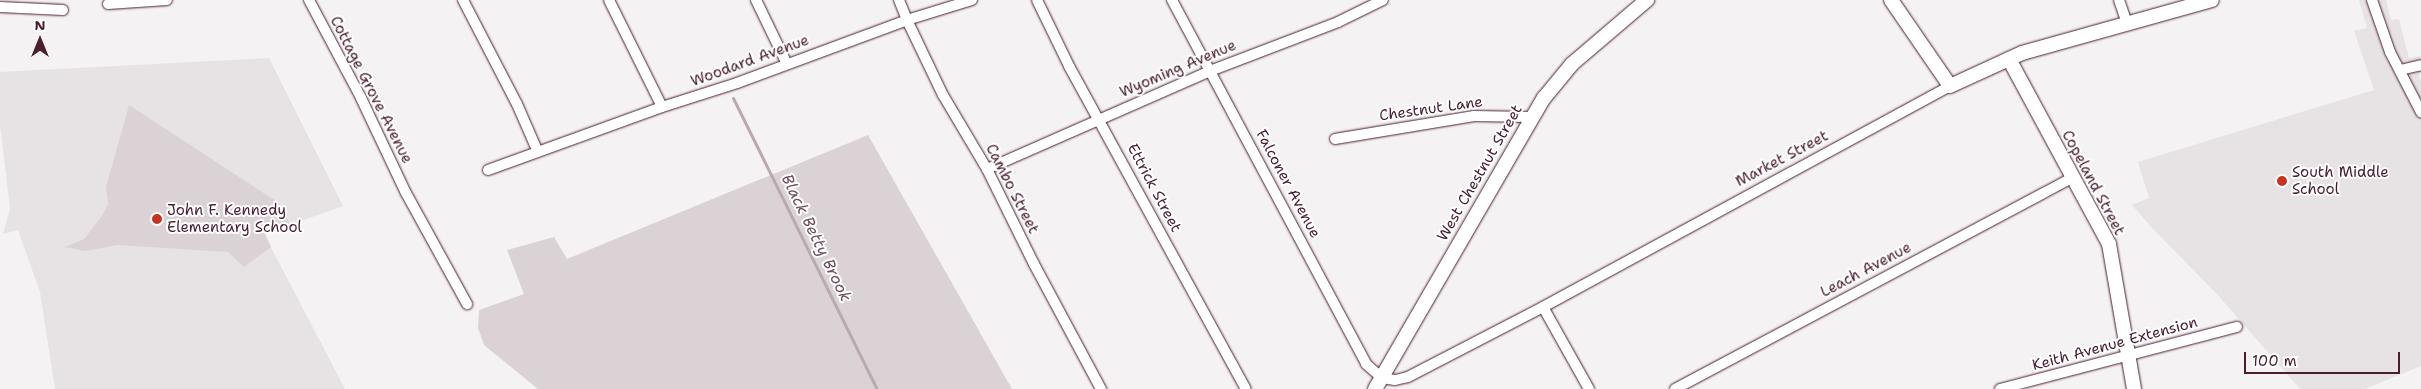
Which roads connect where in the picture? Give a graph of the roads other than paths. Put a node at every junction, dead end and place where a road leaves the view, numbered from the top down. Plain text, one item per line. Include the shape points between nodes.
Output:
1 (167, 0) edge
2 (309, 0) edge
3 (463, 0) edge
4 (609, 0) edge
5 (756, 0) edge
6 (899, 0) edge
7 (972, 0) edge
8 (1037, 0) edge
9 (1172, 0) edge
10 (1383, 0) edge
11 (1647, 0) edge
12 (1892, 0) edge
13 (2119, 0) edge
14 (2212, 0) edge
15 (2372, 0) edge
16 (108, 4) dead end
17 (0, 7) edge
18 (63, 10) dead end
19 (907, 20) junction
20 (2127, 23) junction
21 (2009, 59) junction
22 (787, 64) junction
23 (2421, 65) edge
24 (2400, 70) junction
25 (1210, 71) junction
26 (1950, 86) junction
27 (662, 107) junction
28 (2421, 112) edge
29 (1531, 117) junction
30 (1100, 119) junction
31 (1335, 139) dead end
32 (538, 152) junction
33 (987, 169) junction
34 (488, 170) dead end
35 (2071, 178) junction
36 (467, 304) dead end
37 (1543, 307) junction
38 (2238, 327) dead end
39 (2128, 356) junction
40 (1379, 383) edge
41 (1101, 389) edge
42 (1246, 389) edge
43 (1589, 389) edge
44 (1675, 389) edge
45 (2000, 389) edge
46 (2134, 389) edge

1 - 16 street
2 - 36 street, Cottage Grove Avenue via 406,193
3 - 32 street
4 - 27 street
5 - 22 street
6 - 19 street, Cambo Street
7 - 19 street, Woodard Avenue
8 - 30 street, Ettrick Street via 1069,66
9 - 25 street, Falconer Avenue
10 - 25 street, Wyoming Avenue via 1338,22
11 - 29 main road, West Chestnut Street via 1572,64
12 - 26 main road
13 - 20 street
14 - 20 main road, Market Street
15 - 24 street via 2390,52
17 - 18 street
19 - 22 street, Woodard Avenue
19 - 33 street, Cambo Street via 943,94
20 - 21 main road, Market Street
21 - 26 main road, Market Street
21 - 35 main road, Copeland Street
22 - 27 street, Woodard Avenue
23 - 24 street
24 - 28 street
25 - 30 street, Wyoming Avenue
25 - 40 street, Falconer Avenue
26 - 37 street, Market Street
27 - 32 street, Woodard Avenue
29 - 31 street, Chestnut Lane via 1474,116
29 - 40 main road, West Chestnut Street
30 - 33 street, Wyoming Avenue
30 - 42 street, Ettrick Street
32 - 34 street, Woodard Avenue
33 - 41 street, Cambo Street
35 - 39 main road, Copeland Street via 2109,244
35 - 44 street, Leach Avenue
37 - 40 street, Market Street via 1408,377
37 - 43 street
38 - 39 street, Keith Avenue Extension
39 - 45 street, Keith Avenue Extension
39 - 46 main road, Copeland Street

